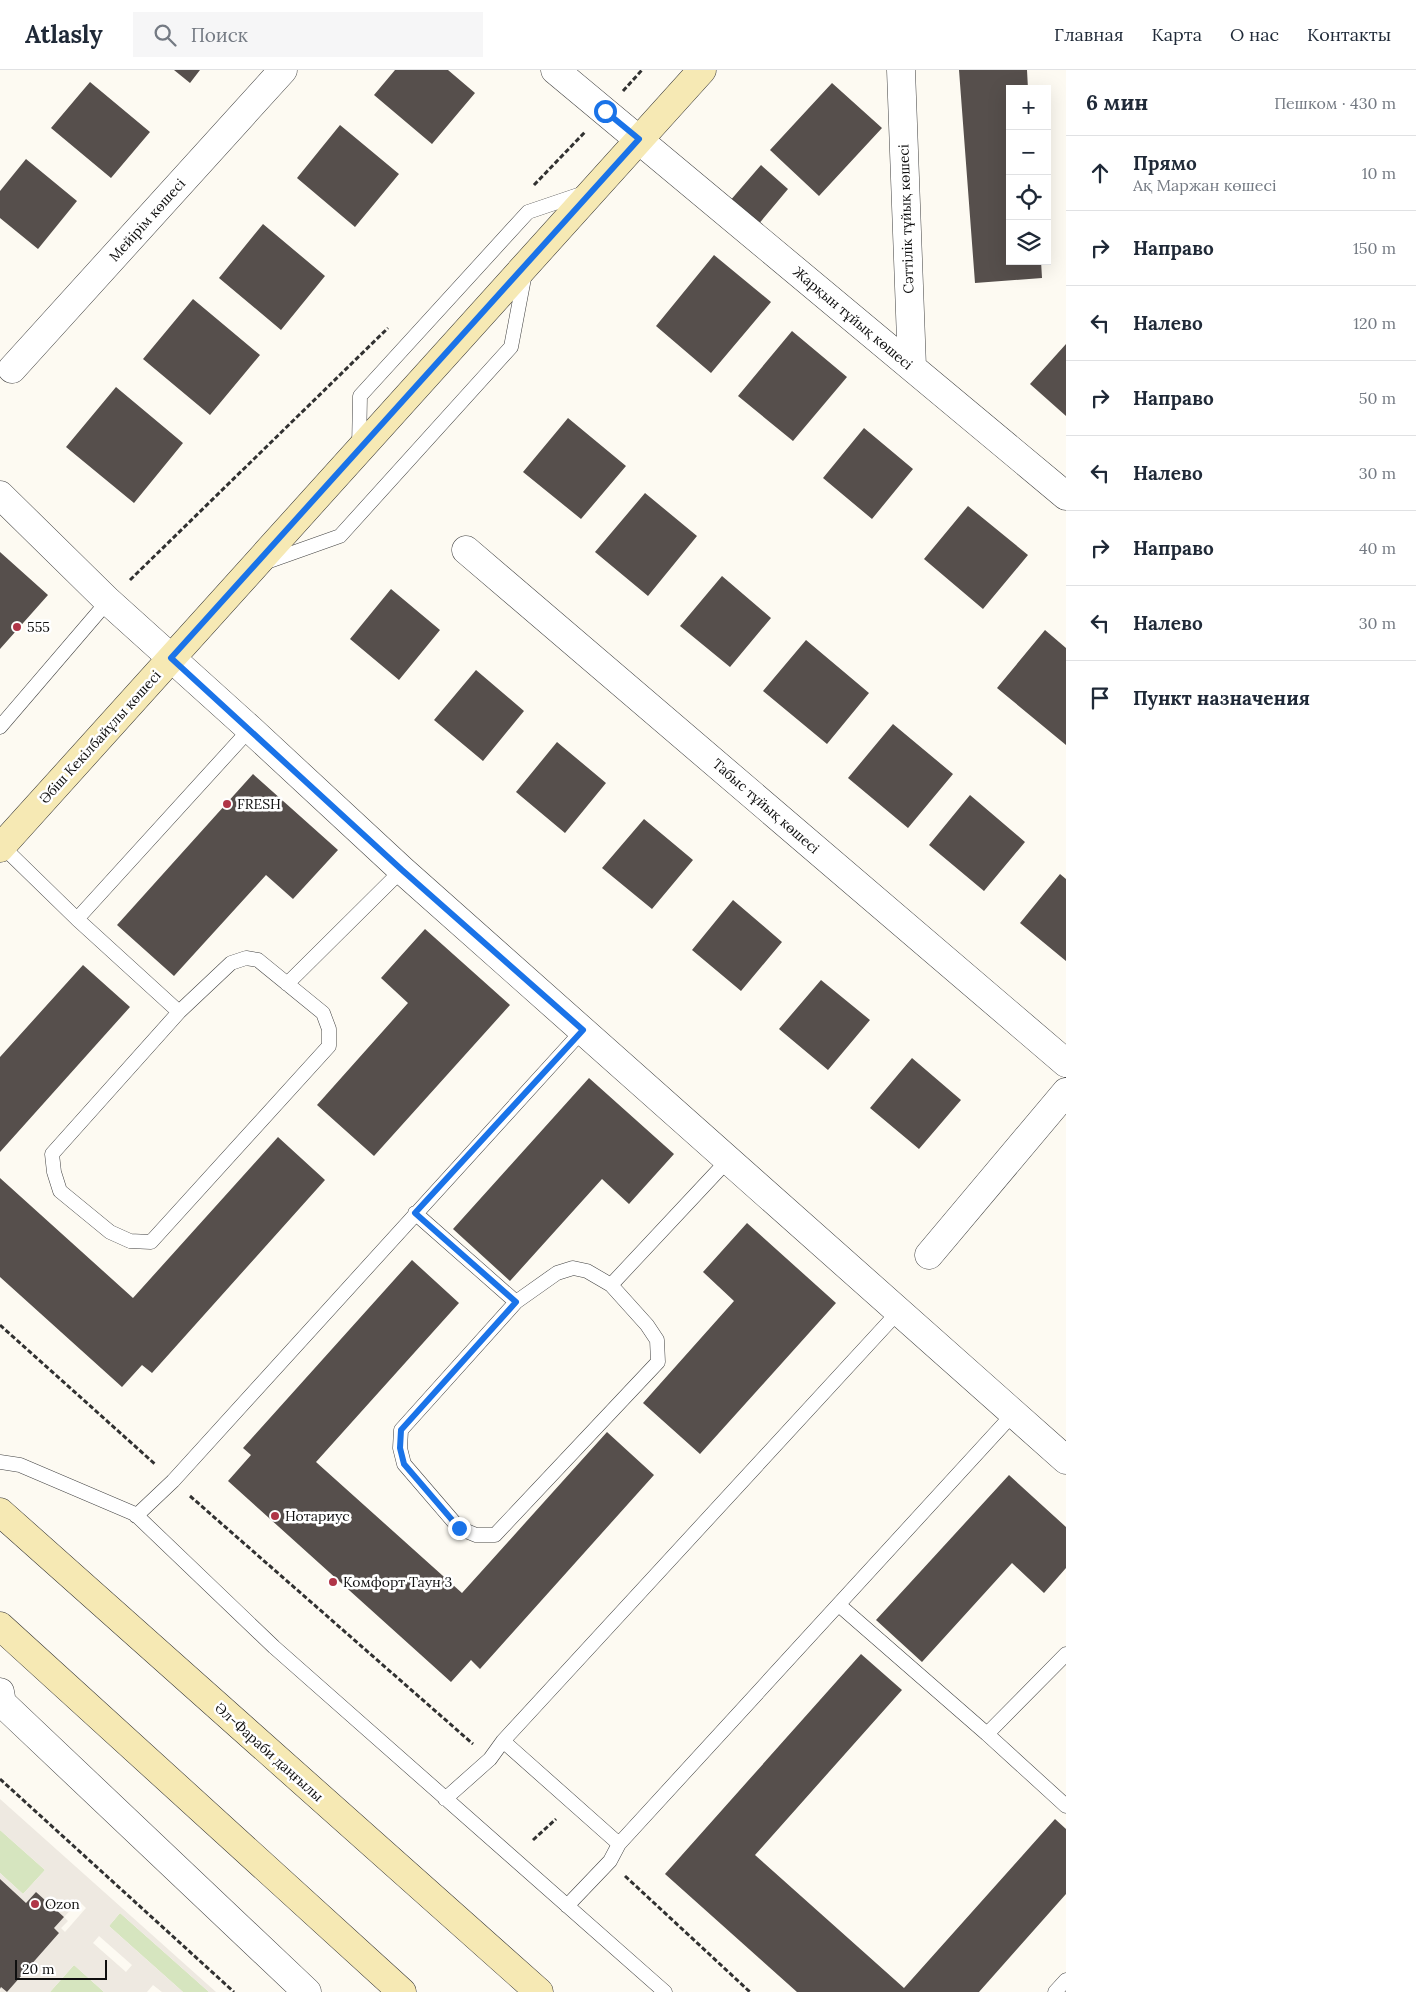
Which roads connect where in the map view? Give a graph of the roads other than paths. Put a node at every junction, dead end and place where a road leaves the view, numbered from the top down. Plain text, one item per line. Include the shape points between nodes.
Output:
1 (283, 70) edge
2 (555, 70) edge
3 (702, 70) edge
4 (900, 70) edge
5 (639, 139) junction
6 (595, 189) junction
7 (527, 264) junction
8 (912, 367) junction
9 (12, 370) dead end
10 (359, 450) junction
11 (0, 495) edge
12 (1066, 496) edge
13 (466, 550) dead end
14 (254, 566) junction
15 (108, 601) junction
16 (171, 658) junction
17 (0, 727) edge
18 (250, 729) junction
19 (1, 846) edge
20 (402, 870) junction
21 (77, 919) junction
22 (287, 984) junction
23 (179, 1012) junction
24 (583, 1030) junction
25 (1066, 1063) edge
26 (1066, 1092) edge
27 (728, 1160) junction
28 (415, 1213) junction
29 (929, 1255) dead end
30 (610, 1285) junction
31 (516, 1302) junction
32 (899, 1311) junction
33 (1014, 1414) junction
34 (1066, 1460) edge
35 (0, 1462) edge
36 (0, 1512) edge
37 (136, 1516) junction
38 (839, 1605) junction
39 (0, 1626) edge
40 (1066, 1654) edge
41 (0, 1692) edge
42 (987, 1734) junction
43 (503, 1741) junction
44 (444, 1799) junction
45 (1066, 1806) edge
46 (619, 1844) junction
47 (567, 1906) junction
48 (1066, 1980) edge
49 (307, 1992) edge
50 (402, 1992) edge
51 (539, 1992) edge
52 (665, 1992) edge
53 (1055, 1992) edge

1 - 9 street, Мейірім көшесі
2 - 5 street, Жарқын тұйық көшесі
3 - 5 street, Әбіш Кекілбайұлы көшесі
4 - 8 street, Сәттілік тұйық көшесі
5 - 6 street, Әбіш Кекілбайұлы көшесі
5 - 8 street, Жарқын тұйық көшесі
6 - 7 street, Әбіш Кекілбайұлы көшесі
6 - 10 lane via 528,212 360,396
7 - 10 street, Әбіш Кекілбайұлы көшесі
7 - 14 lane via 511,347 353,522 340,536
8 - 12 street, Жарқын тұйық көшесі
10 - 14 street, Әбіш Кекілбайұлы көшесі
11 - 15 street
13 - 25 street, Табыс тұйық көшесі
14 - 16 street, Әбіш Кекілбайұлы көшесі
15 - 16 street
15 - 17 lane
16 - 18 street
16 - 19 street, Әбіш Кекілбайұлы көшесі
18 - 20 street
18 - 21 lane
19 - 21 lane
20 - 22 lane
20 - 24 street
21 - 23 lane
22 - 23 lane via 258,960 246,958 230,963
22 - 23 lane via 323,1013 330,1029 329,1046 151,1242 130,1242 110,1232 60,1191 52,1154
24 - 27 street
24 - 28 lane
26 - 29 street
27 - 30 lane
27 - 32 street
28 - 31 lane
28 - 37 lane via 173,1481
30 - 31 lane via 587,1271 573,1268 557,1273
30 - 31 lane via 657,1340 658,1362 495,1535 476,1535 459,1528 404,1464 400,1448 401,1430
32 - 33 street
32 - 43 lane
33 - 34 street
33 - 38 lane
35 - 37 lane via 20,1465
36 - 51 street, Әл-Фараби даңғылы
37 - 44 lane via 274,1647
38 - 42 lane
38 - 46 lane
39 - 50 street
40 - 42 lane
41 - 49 street via 2,1702
42 - 45 lane
43 - 44 lane via 490,1759
43 - 46 lane
44 - 47 lane
46 - 47 lane via 610,1861
47 - 52 lane
48 - 53 lane

